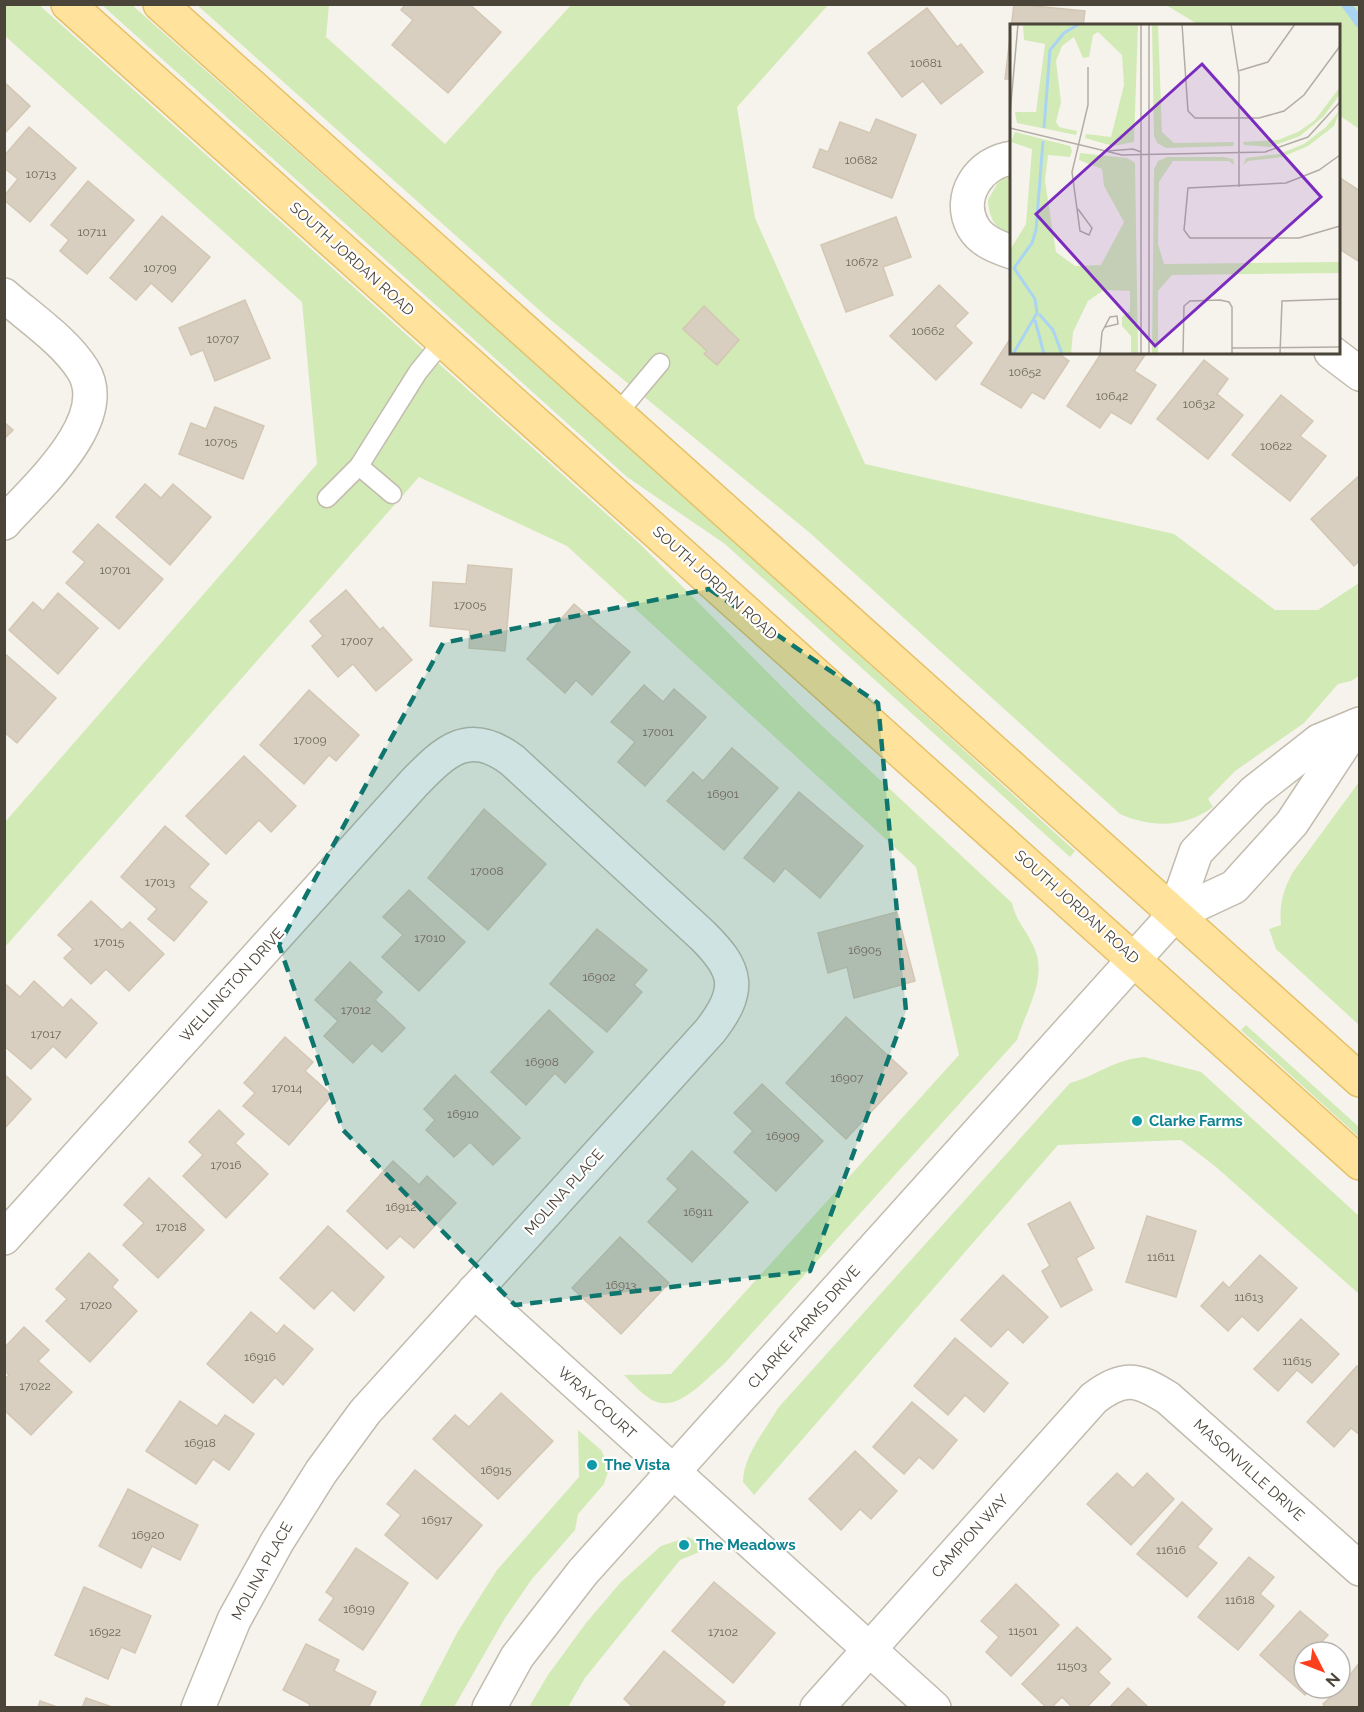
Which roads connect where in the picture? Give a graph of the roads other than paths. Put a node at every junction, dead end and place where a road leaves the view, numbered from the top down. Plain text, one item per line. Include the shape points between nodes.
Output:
1 (68, 4) edge
2 (160, 4) edge
3 (1010, 158) edge
4 (1010, 252) edge
5 (4, 295) edge
6 (444, 340) junction
7 (1334, 354) edge
8 (660, 363) dead end
9 (1359, 374) edge
10 (617, 414) junction
11 (359, 466) junction
12 (392, 494) dead end
13 (327, 498) dead end
14 (4, 523) edge
15 (1358, 725) edge
16 (468, 743) joint
17 (1174, 915) junction
18 (1135, 959) junction
19 (1359, 1080) edge
20 (1359, 1163) edge
21 (4, 1238) edge
22 (474, 1291) junction
23 (1133, 1381) joint
24 (672, 1473) junction
25 (1359, 1569) edge
26 (869, 1650) junction
27 (198, 1707) edge
28 (489, 1707) edge
29 (817, 1707) edge
30 (934, 1707) edge

1 - 6 main road, SOUTH JORDAN ROAD
2 - 10 main road
3 - 4 street via 986,167 967,196 973,227 995,246
5 - 14 street via 74,356 85,373 90,393 78,436
6 - 11 lane via 418,372
6 - 18 main road, SOUTH JORDAN ROAD
7 - 9 street
8 - 10 lane
10 - 17 main road
11 - 12 lane
11 - 13 lane
15 - 17 street via 1292,823 1234,887
15 - 17 street via 1319,741 1239,807 1196,852
16 - 21 street, WELLINGTON DRIVE via 437,760 414,783
16 - 22 street, MOLINA PLACE via 485,744 512,760 717,949 733,979 723,1015 710,1031
17 - 18 street, CLARKE FARMS DRIVE
17 - 19 main road
18 - 20 main road, SOUTH JORDAN ROAD
18 - 24 street, CLARKE FARMS DRIVE
22 - 24 street, WRAY COURT
22 - 27 street, MOLINA PLACE via 366,1412 315,1481 234,1620
23 - 25 street, MASONVILLE DRIVE via 1144,1383 1168,1398
23 - 26 street, CAMPION WAY via 1118,1383 1094,1398
24 - 26 street, WRAY COURT
24 - 28 street, CLARKE FARMS DRIVE via 541,1623
26 - 29 street, CAMPION WAY
26 - 30 street, WRAY COURT

